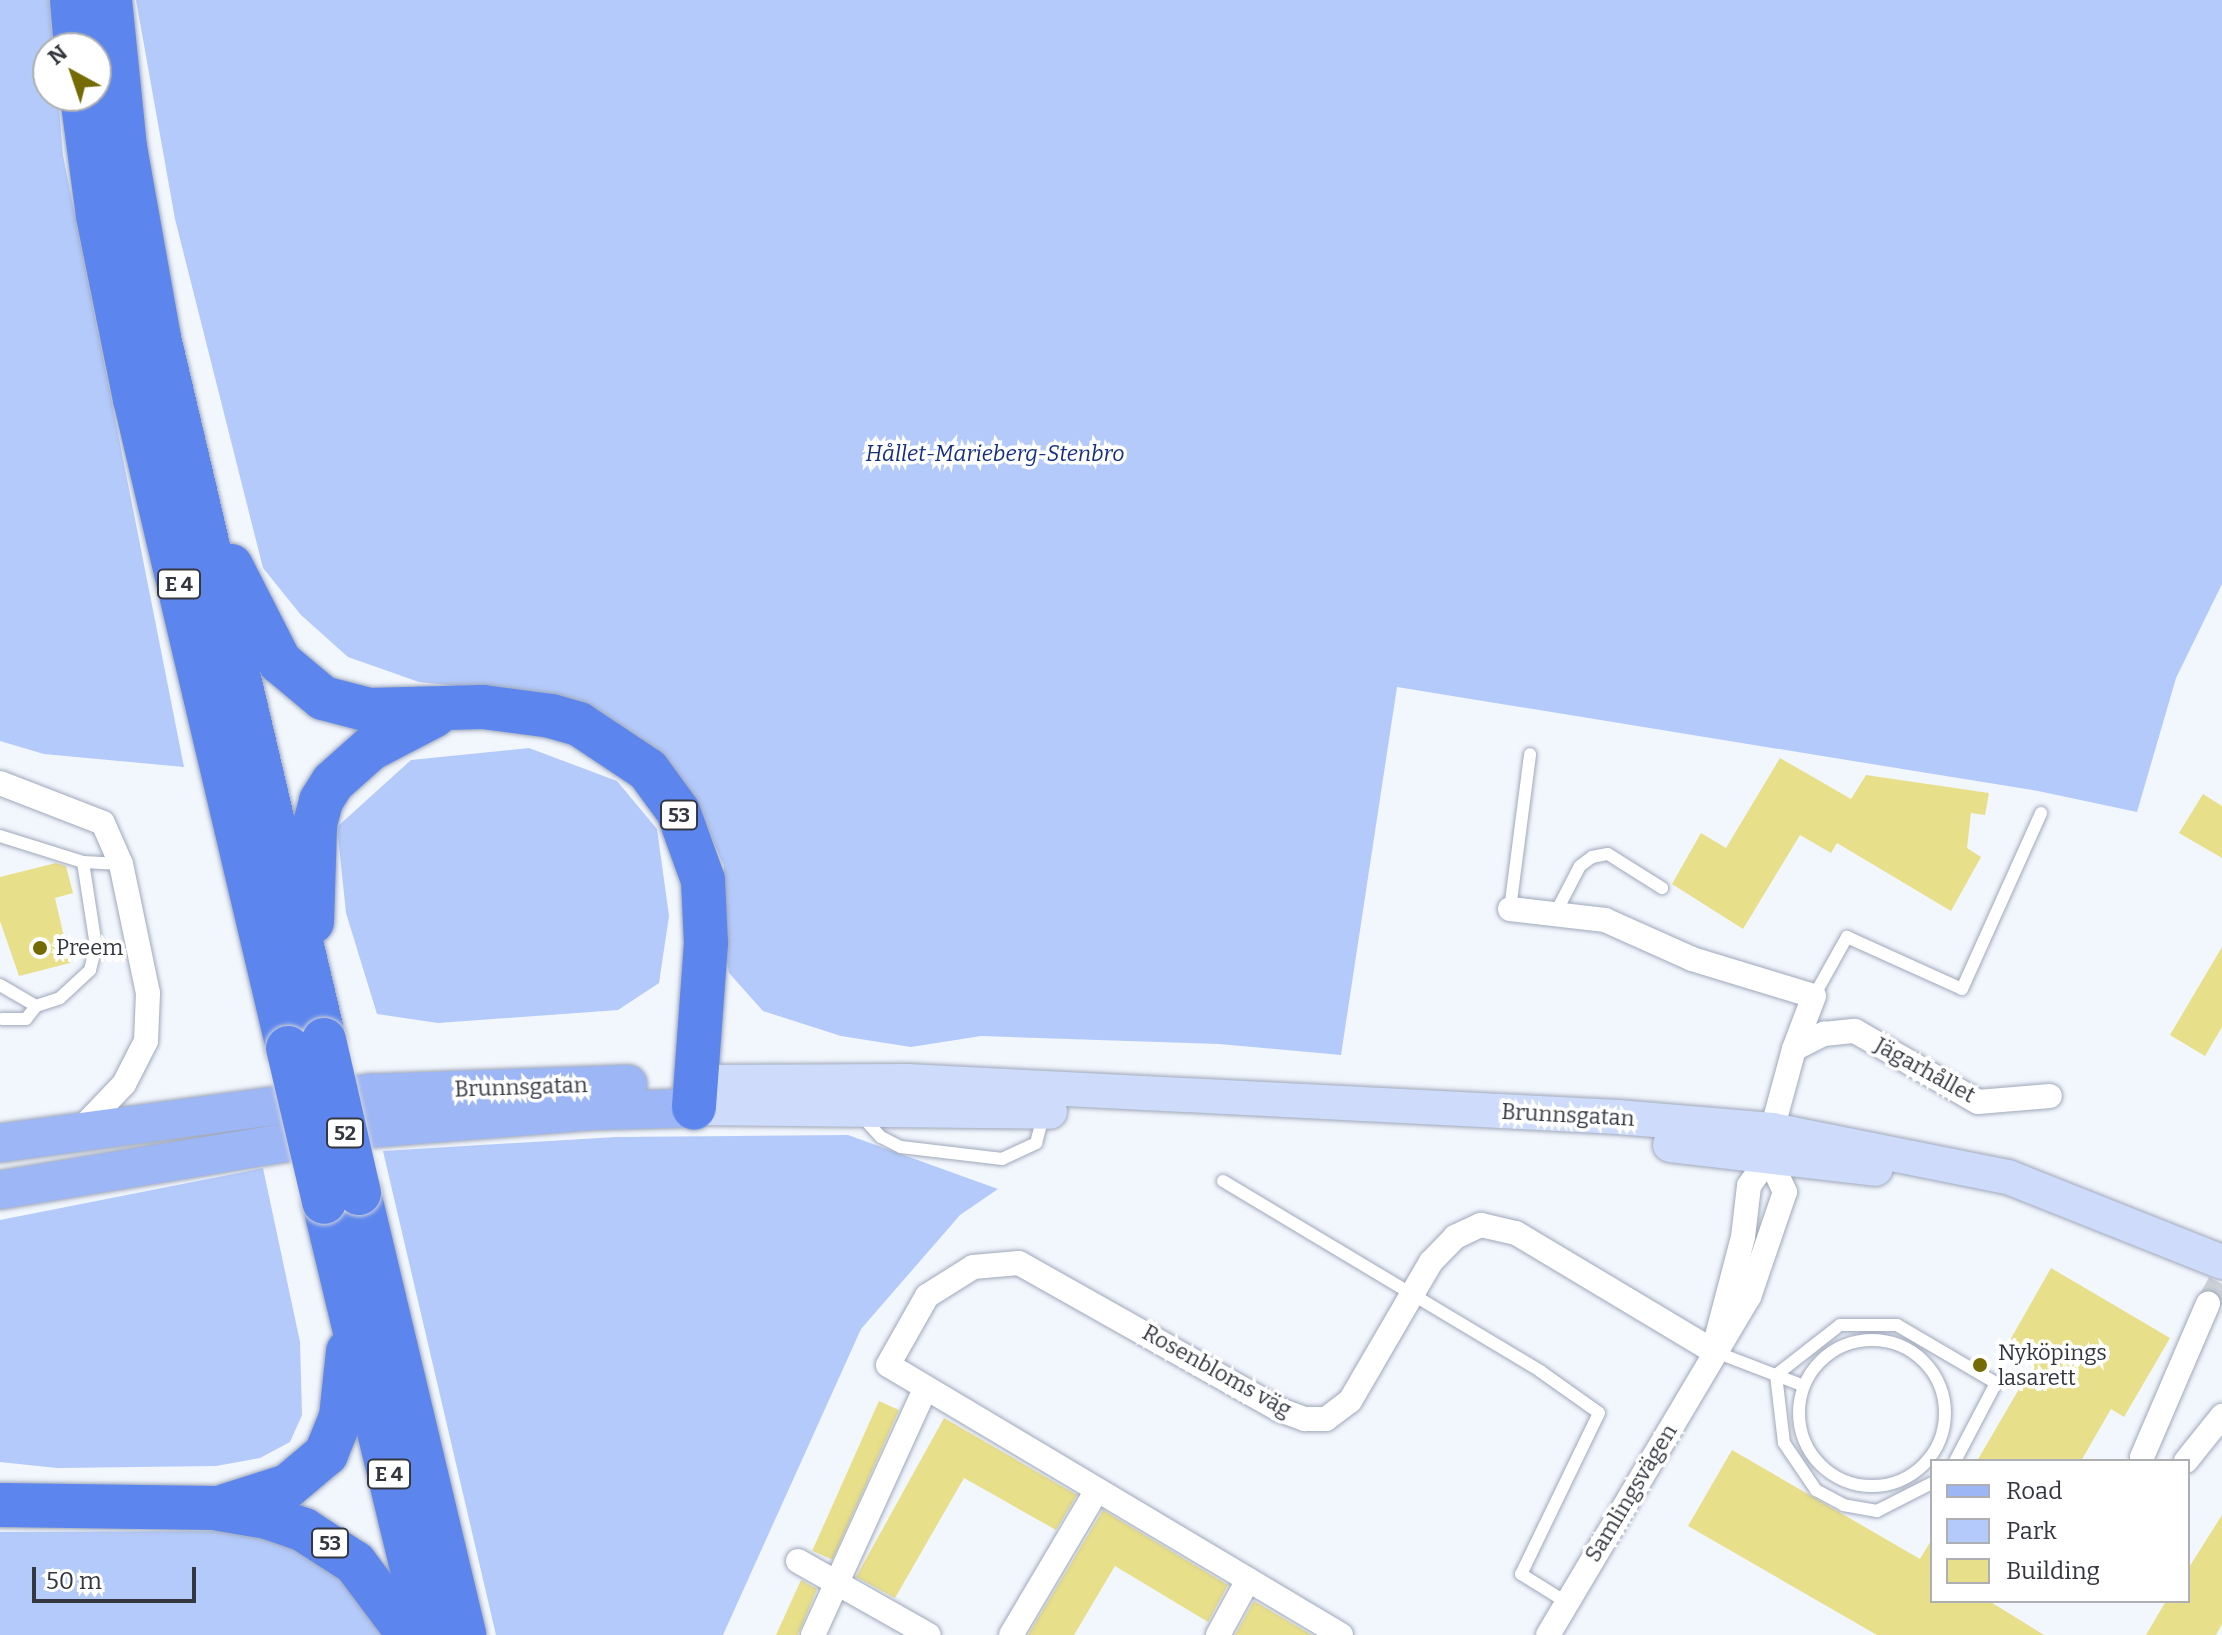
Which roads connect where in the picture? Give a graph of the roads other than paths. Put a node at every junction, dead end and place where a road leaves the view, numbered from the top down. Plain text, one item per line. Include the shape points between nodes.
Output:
1 (72, 0) edge
2 (110, 0) edge
3 (75, 32) edge
4 (84, 112) edge
5 (191, 480) junction
6 (446, 710) junction
7 (1530, 754) dead end
8 (0, 783) edge
9 (2041, 813) dead end
10 (0, 836) edge
11 (83, 862) junction
12 (121, 864) junction
13 (1662, 888) dead end
14 (1510, 909) joint
15 (1555, 914) junction
16 (311, 984) junction
17 (0, 985) edge
18 (1814, 996) junction
19 (36, 1006) junction
20 (2, 1019) edge
21 (306, 1044) junction
22 (1794, 1049) junction
23 (694, 1095) junction
24 (2050, 1096) dead end
25 (1044, 1101) junction
26 (858, 1111) junction
27 (80, 1130) junction
28 (0, 1143) edge
29 (1771, 1144) junction
30 (1223, 1181) dead end
31 (0, 1190) edge
32 (342, 1198) junction
33 (2222, 1262) edge
34 (1413, 1294) junction
35 (2208, 1304) tunnel mouth
36 (351, 1313) junction
37 (1713, 1351) junction
38 (1776, 1375) junction
39 (1804, 1386) junction
40 (925, 1389) junction
41 (2222, 1416) edge
42 (1956, 1459) edge
43 (2139, 1459) edge
44 (2188, 1459) edge
45 (1930, 1484) edge
46 (1096, 1492) junction
47 (0, 1505) edge
48 (214, 1508) junction
49 (798, 1561) dead end
50 (1248, 1580) junction
51 (837, 1583) junction
52 (1566, 1602) junction
53 (409, 1635) edge
54 (428, 1635) edge
55 (464, 1635) edge
56 (813, 1635) edge
57 (929, 1635) edge
58 (1011, 1635) edge
59 (1218, 1635) edge
60 (1341, 1635) edge
61 (1548, 1635) edge

1 - 3 highway
2 - 5 highway, E 4 via 138,226
4 - 21 highway, E 4 via 98,216 135,399
5 - 6 highway via 268,644 293,677 345,708
5 - 16 highway, E 4
6 - 16 highway, 53 via 370,749 333,782 321,801 315,824
6 - 23 highway, 53 via 520,709 579,724 648,770 678,811 697,855 706,910
7 - 14 lane
8 - 12 street via 103,823
9 - 18 lane via 1962,989 1847,937
10 - 11 lane
11 - 12 lane
11 - 19 lane via 96,946 90,970 60,998
12 - 27 street via 148,993 146,1041 124,1084
13 - 15 lane via 1608,854 1592,857 1580,866
14 - 15 street
15 - 18 street via 1605,920 1716,968
16 - 21 highway, E 4
17 - 19 lane
18 - 22 street
19 - 20 lane via 26,1019
21 - 32 highway, E 4, bridge
22 - 24 street, Jägarhållet via 1824,1034 1855,1031 1978,1102
22 - 29 street
23 - 25 main road, Brunnsgatan via 908,1081
23 - 26 main road, Brunnsgatan
23 - 27 main road, Brunnsgatan / 52 via 372,1093
23 - 31 main road, Brunnsgatan / 52 via 375,1128
25 - 26 main road, Brunnsgatan
25 - 26 lane via 1036,1143 1002,1159 901,1147 869,1128
25 - 29 main road, Brunnsgatan via 1618,1117
27 - 28 main road, Brunnsgatan / 52
29 - 33 main road, Brunnsgatan via 2008,1177
29 - 37 street, Samlingsvägen via 1749,1186 1743,1237
29 - 37 street, Samlingsvägen via 1785,1192 1778,1222 1749,1297
30 - 34 lane
32 - 36 highway, E 4
32 - 55 highway, E 4
34 - 37 street, Rosenbloms väg via 1431,1262 1455,1237 1481,1225 1516,1233
34 - 40 street, Rosenbloms väg via 1350,1401 1326,1419 1305,1419 1019,1263 973,1267 927,1296 888,1365
34 - 52 lane via 1599,1413 1521,1574
35 - 43 street
36 - 48 highway via 341,1417 326,1454 288,1486
36 - 54 highway, E 4
37 - 38 lane
37 - 52 street, Samlingsvägen
38 - 39 lane
38 - 42 lane via 1840,1325 1897,1325 1996,1383
38 - 45 lane via 1784,1443 1816,1490 1844,1505 1877,1511
39 - 39 lane via 1798,1410 1801,1435 1813,1458 1843,1480 1880,1487 1904,1480 1939,1444 1945,1422 1940,1387 1921,1358 1901,1346 1879,1340 1845,1346 1816,1365
40 - 46 street, Rosenbloms väg
40 - 51 street
41 - 44 street
46 - 50 street, Rosenbloms väg
46 - 58 street
47 - 48 highway, 53
48 - 53 highway, 53 via 267,1517 330,1544 375,1584
49 - 51 street
50 - 59 street
50 - 60 street, Rosenbloms väg
51 - 56 street
51 - 57 street
52 - 61 street, Samlingsvägen

